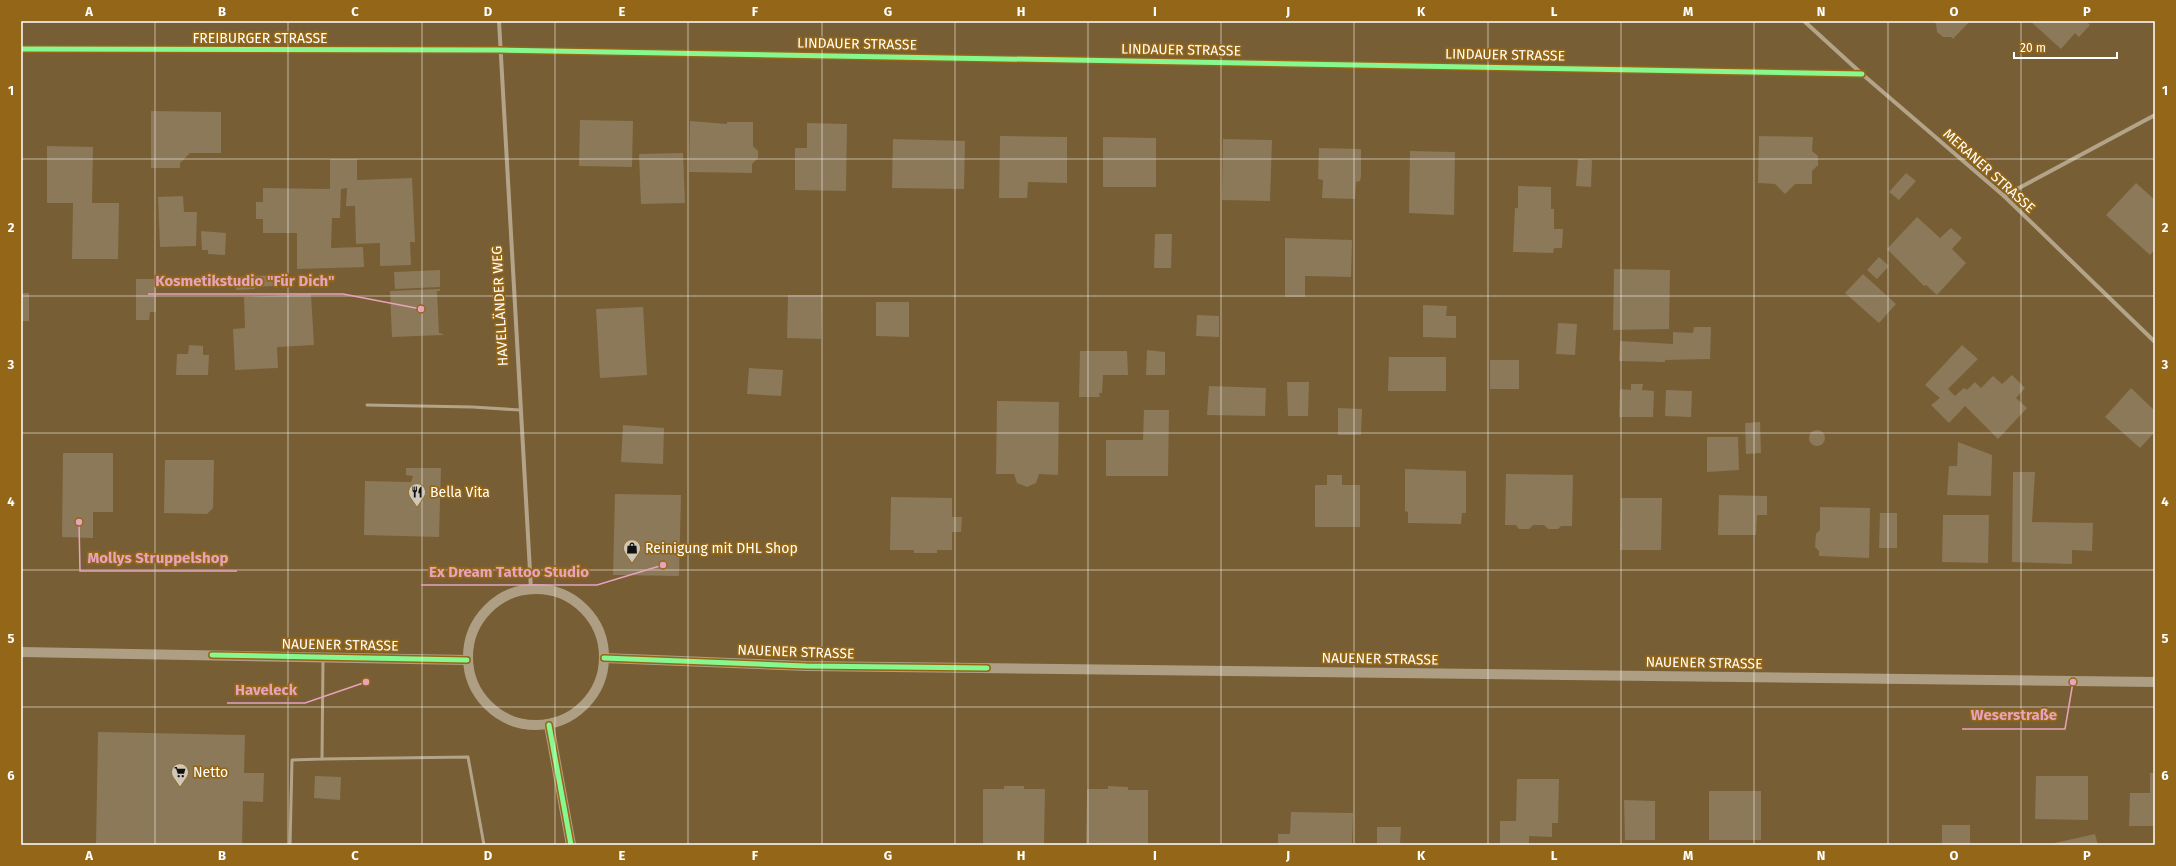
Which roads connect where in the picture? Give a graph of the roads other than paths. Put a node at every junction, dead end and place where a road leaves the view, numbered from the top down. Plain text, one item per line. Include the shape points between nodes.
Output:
1 (499, 21) edge
2 (1804, 21) edge
3 (21, 49) edge
4 (499, 50) junction
5 (1862, 74) junction
6 (2155, 115) edge
7 (2004, 196) junction
8 (2155, 342) edge
9 (367, 405) dead end
10 (520, 410) junction
11 (531, 589) junction
12 (21, 652) edge
13 (323, 657) junction
14 (604, 658) junction
15 (467, 660) junction
16 (2155, 682) edge
17 (549, 725) junction
18 (322, 759) junction
19 (290, 845) edge
20 (484, 845) edge
21 (571, 845) edge

1 - 4 street, HAVELLÄNDER WEG
2 - 5 street, MERANER STRASSE
3 - 4 street, FREIBURGER STRASSE
4 - 5 street, LINDAUER STRASSE
4 - 10 street, HAVELLÄNDER WEG
5 - 7 street, MERANER STRASSE
6 - 7 street
7 - 8 street, MERANER STRASSE
9 - 10 lane
10 - 11 street, HAVELLÄNDER WEG
11 - 14 main road via 553,591 574,600 585,610 601,635
11 - 15 main road via 510,594 492,604 475,626
12 - 13 main road, NAUENER STRASSE
13 - 15 main road, NAUENER STRASSE
13 - 18 lane
14 - 16 main road, NAUENER STRASSE via 806,666
14 - 17 main road via 600,681 589,701 571,716
15 - 17 main road via 472,683 484,703 502,718 525,726
17 - 21 main road
18 - 19 lane via 292,760
18 - 20 lane via 468,757

